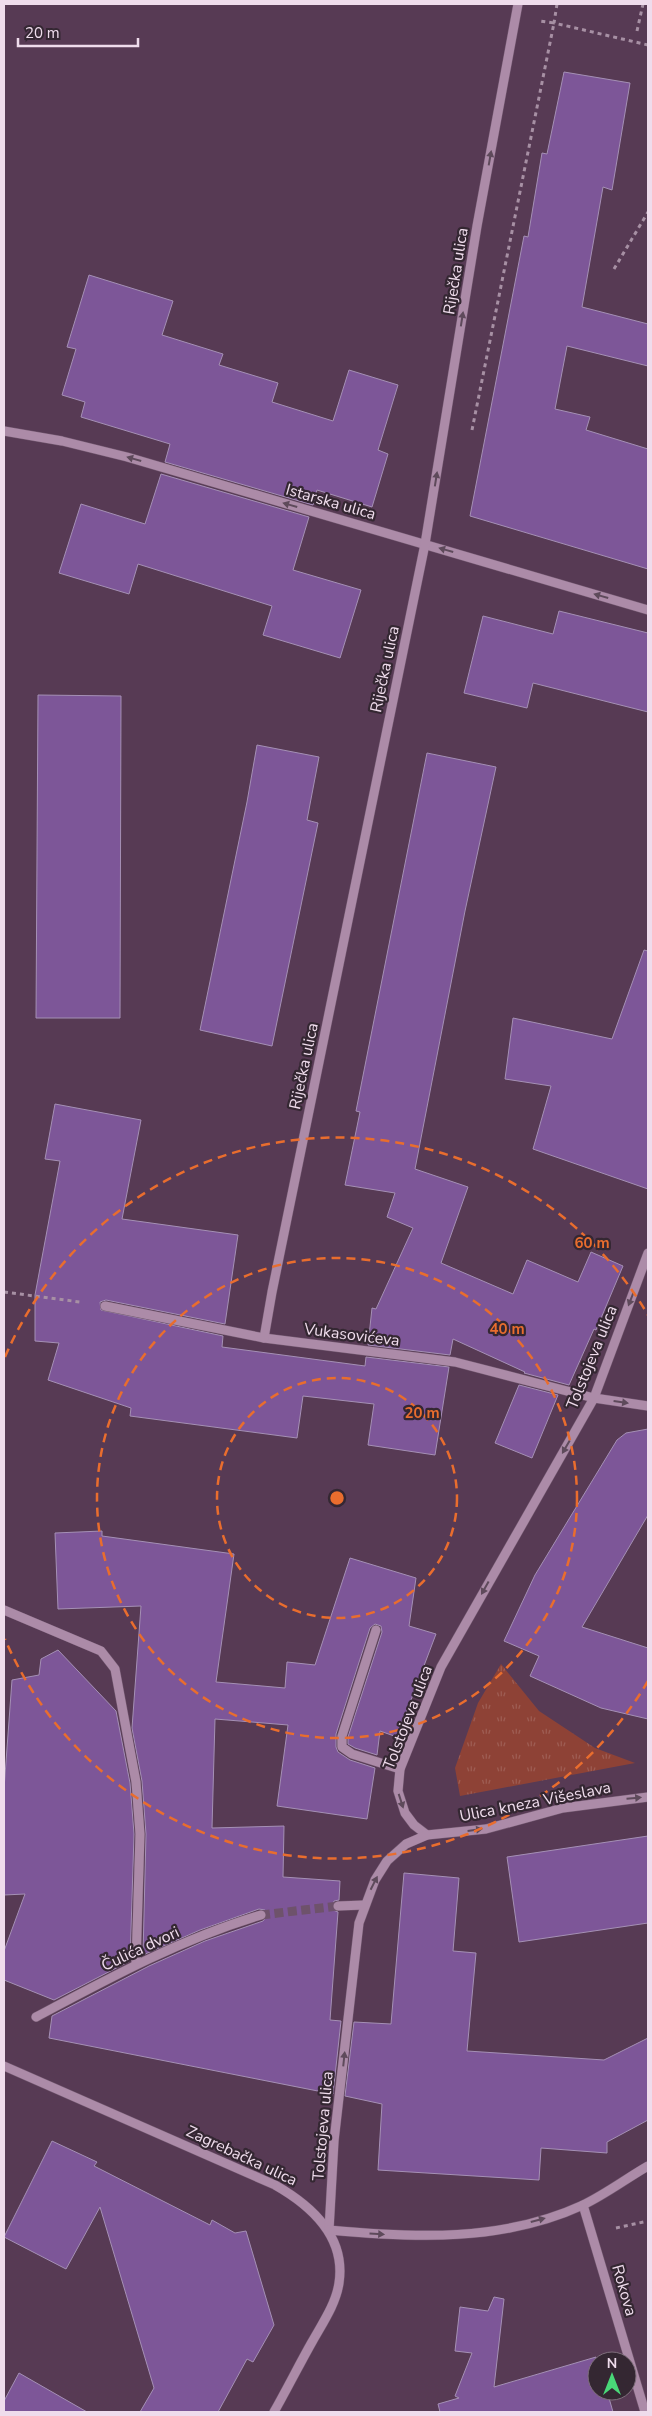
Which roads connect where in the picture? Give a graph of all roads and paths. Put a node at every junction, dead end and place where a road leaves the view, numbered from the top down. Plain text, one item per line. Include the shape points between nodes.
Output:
1 (518, 4) edge
2 (557, 4) edge
3 (643, 4) edge
4 (515, 17) junction
5 (554, 23) junction
6 (637, 31) dead end
7 (648, 46) edge
8 (648, 212) edge
9 (614, 269) dead end
10 (4, 431) edge
11 (472, 434) dead end
12 (425, 544) junction
13 (648, 610) edge
14 (648, 1253) edge
15 (4, 1292) edge
16 (105, 1306) joint
17 (264, 1338) junction
18 (594, 1398) junction
19 (648, 1406) edge
20 (4, 1610) edge
21 (376, 1630) dead end
22 (400, 1769) junction
23 (648, 1797) edge
24 (427, 1834) junction
25 (364, 1905) junction
26 (338, 1906) tunnel mouth
27 (261, 1915) tunnel mouth
28 (136, 1964) junction
29 (36, 2017) dead end
30 (4, 2066) edge
31 (648, 2166) edge
32 (583, 2204) junction
33 (648, 2221) edge
34 (329, 2230) junction
35 (593, 2233) junction
36 (274, 2412) edge
37 (645, 2412) edge

1 - 4 street, Riječka ulica
2 - 5 path
3 - 6 path
4 - 5 path
12 -> 4 street, Riječka ulica
5 - 7 path
5 - 11 path
8 - 9 path
12 -> 10 street, Istarska ulica via 127,457
13 -> 12 street, Istarska ulica
12 - 17 street, Riječka ulica
14 -> 18 street, Tolstojeva ulica
15 - 16 path
16 - 17 street, Vukasovićeva
17 - 18 street, Vukasovićeva via 454,1362
18 -> 19 street, Vukasovićeva
18 -> 22 street, Tolstojeva ulica via 441,1667
20 - 28 street via 101,1651 115,1669 136,1782 140,1834
21 - 22 street via 342,1736 342,1747 352,1754
22 -> 24 street, Tolstojeva ulica via 398,1791 405,1813
24 -> 23 street, Ulica kneza Višeslava via 486,1828 563,1808
25 -> 24 street, Tolstojeva ulica via 387,1861 406,1844
25 - 26 street
34 -> 25 street, Tolstojeva ulica via 336,2131 359,1923
27 - 28 street, Čulića dvori via 232,1923
28 - 29 street, Čulića dvori
30 - 34 street, Zagrebačka ulica via 275,2185 298,2198
31 - 32 street
34 -> 32 street via 448,2236 501,2230
32 - 35 street, Rokova
33 - 35 path
34 - 36 street, Zagrebačka ulica via 338,2258 339,2285 325,2319
35 - 37 street, Rokova

